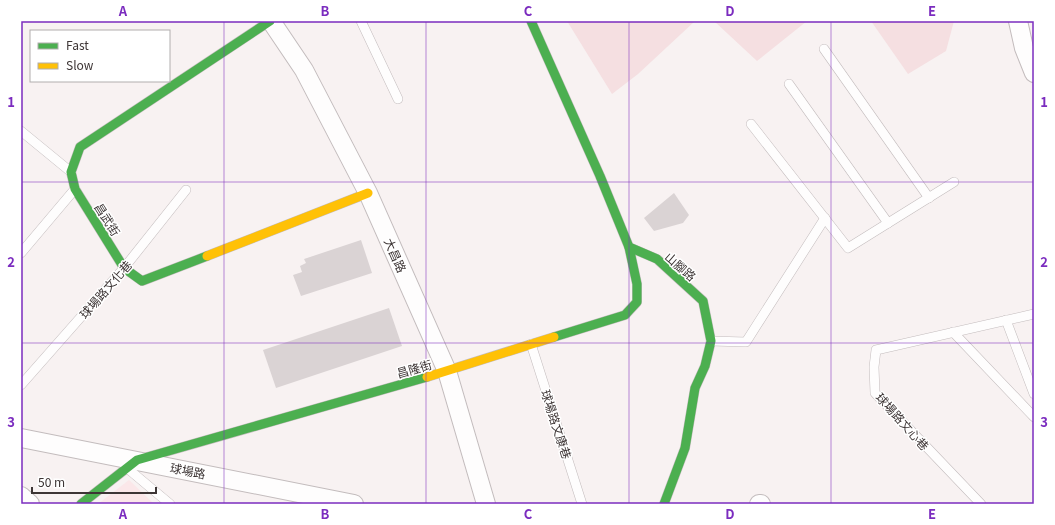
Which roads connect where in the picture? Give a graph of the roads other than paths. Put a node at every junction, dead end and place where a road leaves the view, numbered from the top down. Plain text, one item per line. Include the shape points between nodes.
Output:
1 (270, 21) edge
2 (361, 21) edge
3 (531, 21) edge
4 (1018, 21) edge
5 (824, 49) dead end
6 (1034, 73) edge
7 (789, 84) dead end
8 (398, 99) dead end
9 (751, 124) dead end
10 (21, 132) edge
11 (71, 172) junction
12 (954, 182) dead end
13 (75, 189) junction
14 (186, 190) dead end
15 (368, 193) junction
16 (929, 198) junction
17 (825, 218) junction
18 (888, 223) junction
19 (629, 247) junction
20 (21, 253) edge
21 (124, 268) junction
22 (1034, 314) edge
23 (1006, 320) junction
24 (953, 332) junction
25 (711, 341) junction
26 (531, 344) junction
27 (447, 371) junction
28 (21, 384) edge
29 (1034, 394) edge
30 (1034, 416) edge
31 (21, 438) edge
32 (132, 464) junction
33 (21, 496) edge
34 (30, 504) edge
35 (81, 504) edge
36 (170, 504) edge
37 (354, 504) edge
38 (486, 504) edge
39 (582, 504) edge
40 (664, 504) edge
41 (981, 504) edge

1 - 11 street via 80,147
1 - 15 street, 大昌路 via 304,70
2 - 8 lane
3 - 19 street
4 - 6 street via 1024,48
5 - 16 lane
7 - 18 lane
9 - 17 lane
10 - 11 lane
11 - 13 street, 昌武街
12 - 16 lane
13 - 20 lane
13 - 21 street, 昌武街
14 - 21 lane, 球場路文化巷
15 - 21 street, 昌武街 via 142,282
15 - 27 street, 大昌路
16 - 18 lane
17 - 18 lane via 848,248
17 - 25 lane via 746,342
19 - 25 street, 山腳路 via 657,260 703,301
19 - 26 street, 昌隆街 via 637,284 637,302 625,315
21 - 28 lane, 球場路文化巷
22 - 23 lane, 球場路文心巷
23 - 24 lane, 球場路文心巷
23 - 29 lane
24 - 30 lane
24 - 41 lane, 球場路文心巷 via 876,350 875,392
25 - 40 street, 山腳路 via 705,366 695,388 685,448
26 - 27 street, 昌隆街
26 - 39 lane, 球場路文康巷
27 - 32 street, 昌隆街
27 - 38 street, 大昌路
31 - 32 street, 球場路
32 - 35 street
32 - 36 lane
32 - 37 street, 球場路
33 - 34 street

